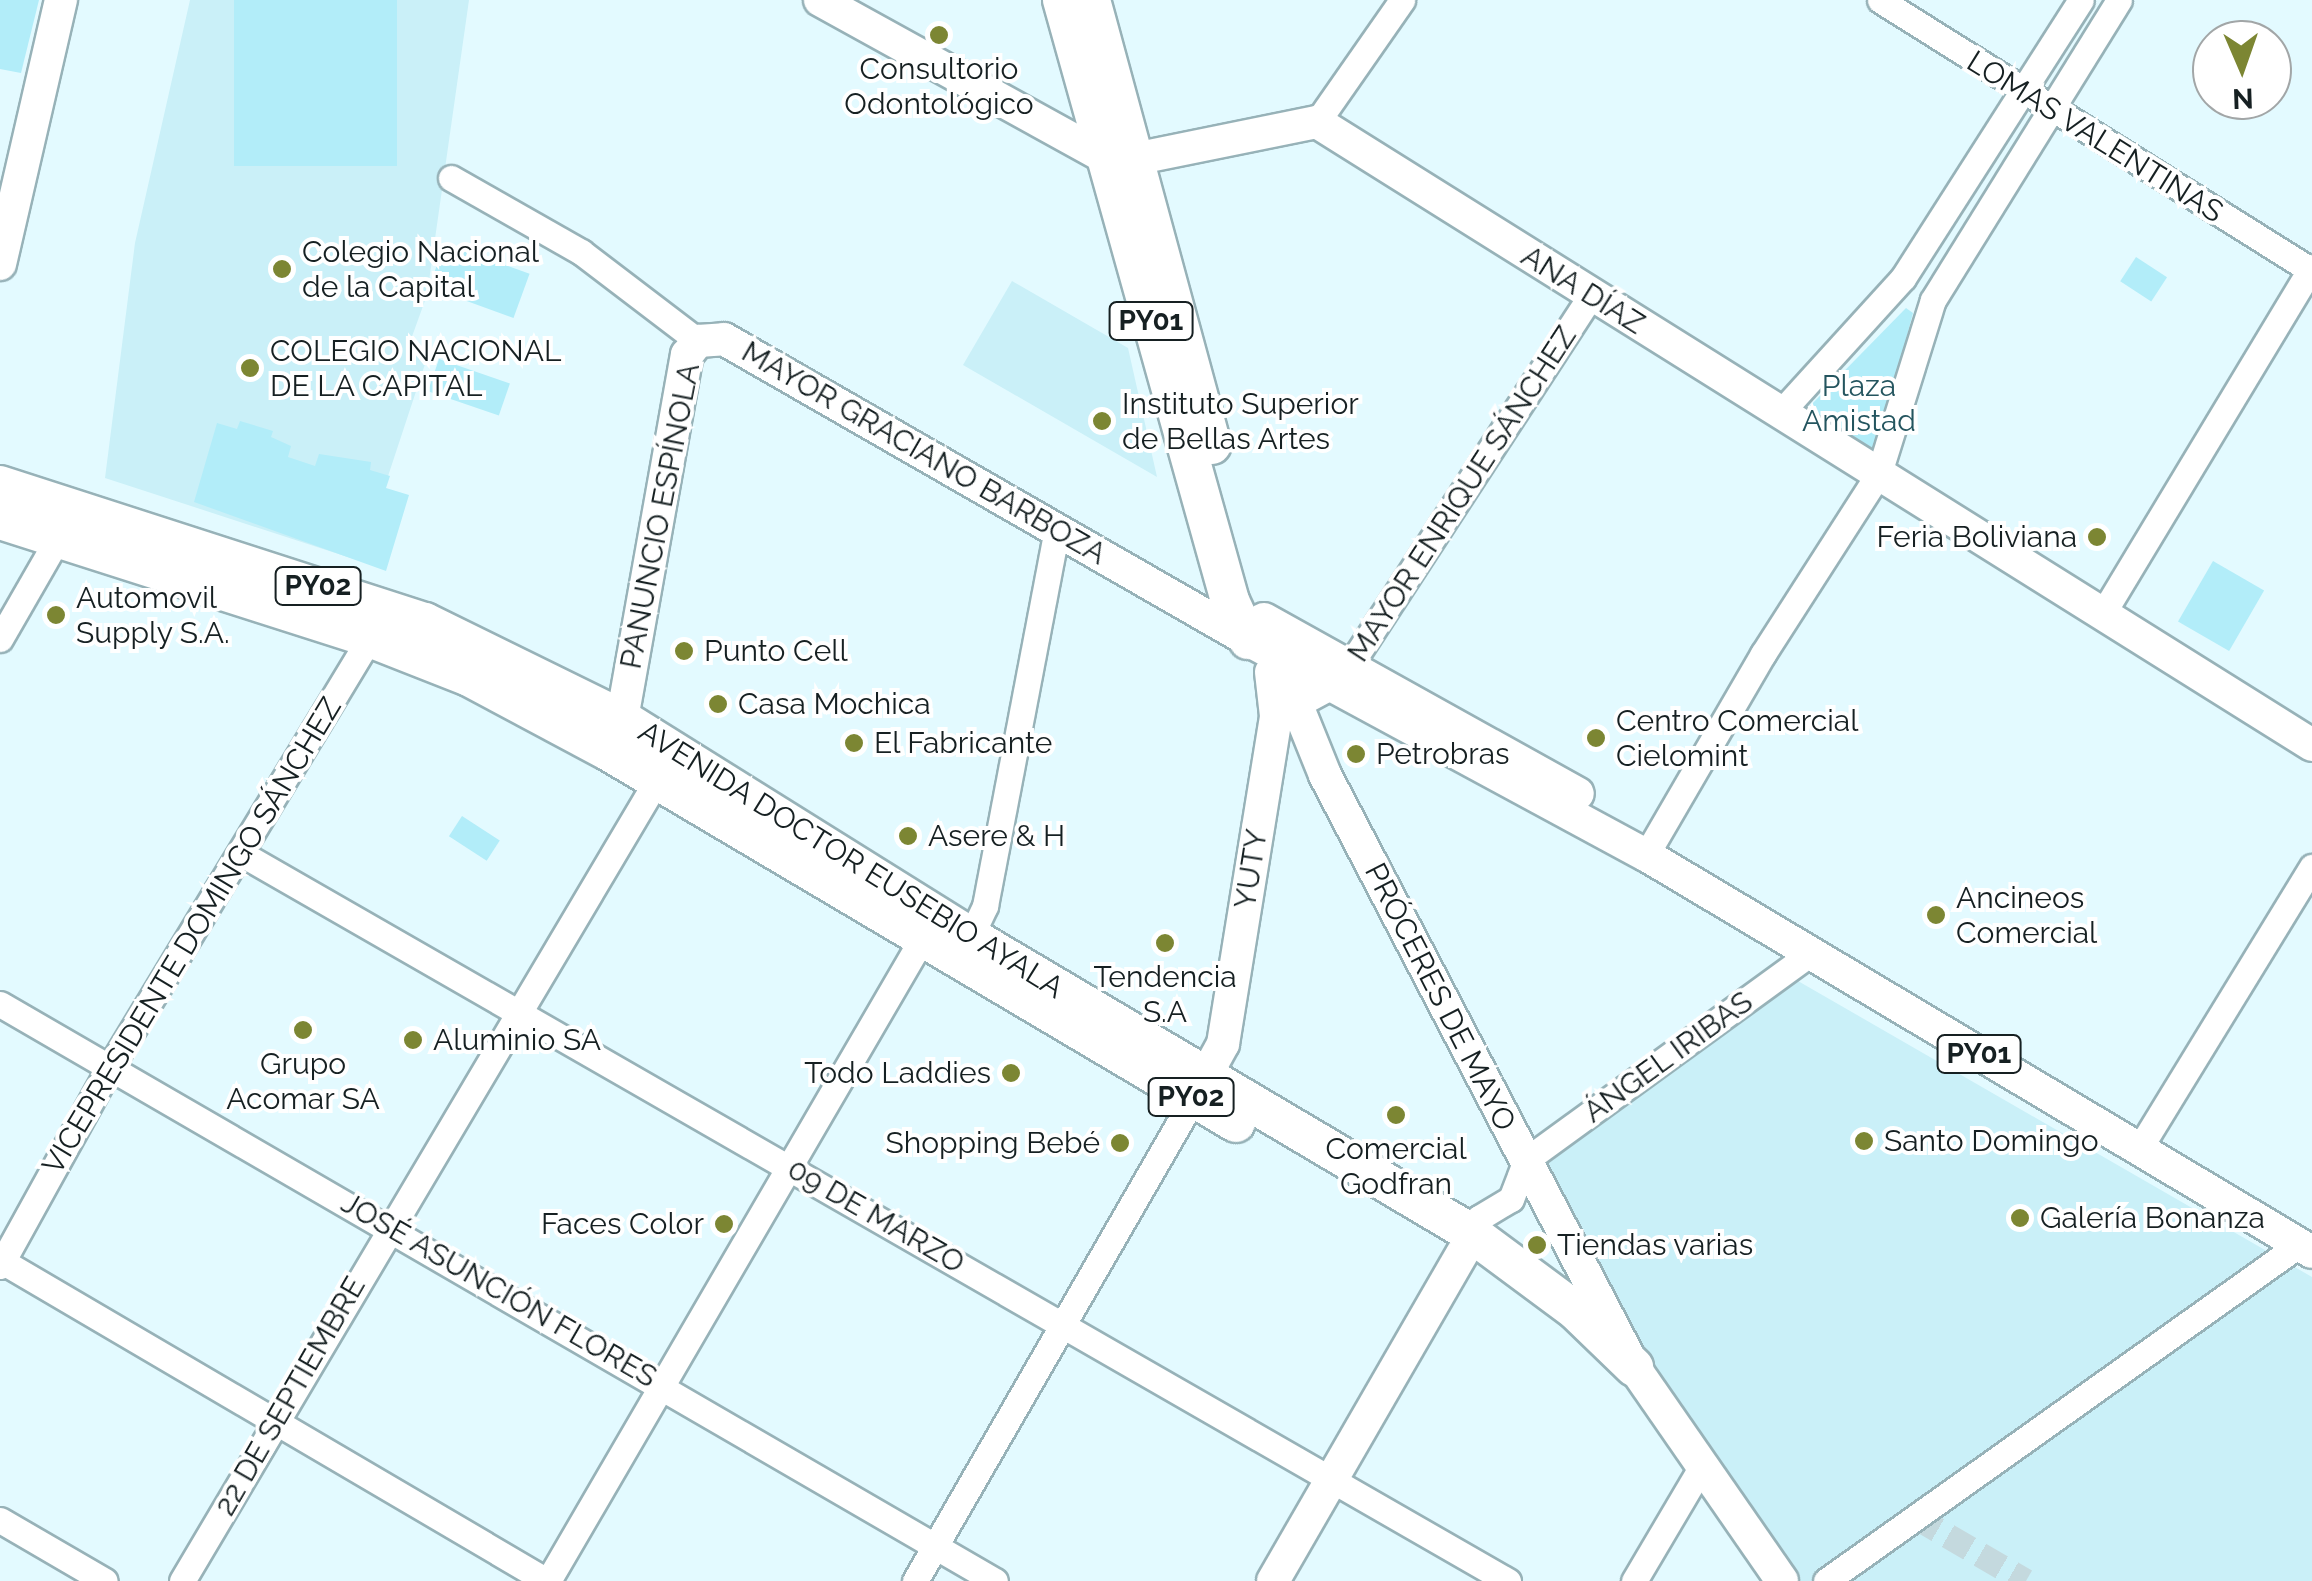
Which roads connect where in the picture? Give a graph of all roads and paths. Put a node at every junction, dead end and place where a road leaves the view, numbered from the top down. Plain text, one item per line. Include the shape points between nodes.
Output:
1 (61, 0) edge
2 (820, 0) edge
3 (1062, 0) edge
4 (1091, 0) edge
5 (1402, 0) edge
6 (1880, 0) edge
7 (2080, 0) edge
8 (2120, 0) edge
9 (2020, 92) junction
10 (2051, 112) junction
11 (1317, 122) junction
12 (1123, 162) junction
13 (451, 178) dead end
14 (0, 264) edge
15 (2311, 269) edge
16 (1904, 278) junction
17 (1591, 296) junction
18 (1933, 300) junction
19 (698, 340) junction
20 (1781, 412) junction
21 (1879, 473) junction
22 (0, 485) edge
23 (0, 520) edge
24 (1057, 529) junction
25 (58, 538) junction
26 (2102, 613) junction
27 (379, 623) junction
28 (1263, 638) junction
29 (0, 639) edge
30 (1341, 676) junction
31 (1286, 710) junction
32 (614, 734) junction
33 (2312, 745) edge
34 (666, 765) junction
35 (1321, 766) junction
36 (1267, 772) junction
37 (1651, 847) junction
38 (242, 854) junction
39 (2312, 867) edge
40 (928, 927) junction
41 (965, 949) junction
42 (1811, 954) junction
43 (0, 1004) edge
44 (518, 1010) junction
45 (110, 1067) junction
46 (1200, 1088) junction
47 (2144, 1140) junction
48 (1526, 1160) junction
49 (789, 1166) junction
50 (388, 1228) junction
51 (2308, 1241) edge
52 (1476, 1246) junction
53 (1, 1262) edge
54 (1064, 1325) junction
55 (1634, 1367) junction
56 (666, 1385) junction
57 (274, 1424) junction
58 (1702, 1466) junction
59 (1332, 1479) junction
60 (0, 1520) edge
61 (935, 1546) junction
62 (105, 1581) edge
63 (182, 1581) edge
64 (547, 1581) edge
65 (914, 1581) edge
66 (995, 1581) edge
67 (1274, 1581) edge
68 (1508, 1581) edge
69 (1634, 1581) edge
70 (1782, 1581) edge
71 (1826, 1581) edge

1 - 14 main road
2 - 12 main road
3 - 12 highway, PY01
4 - 12 highway, PY01
5 - 11 street
6 - 9 street, LOMAS VALENTINAS
7 - 9 street
8 - 10 street
9 - 10 street, LOMAS VALENTINAS
9 - 16 street
10 - 15 street, LOMAS VALENTINAS
10 - 18 street
11 - 12 main road
11 - 17 main road, ANA DÍAZ
12 - 28 highway, PY01 via 1167,271
12 - 28 highway, PY01 via 1230,601
13 - 19 street, MAYOR GRACIANO BARBOZA via 581,252
15 - 26 street
16 - 18 street
16 - 20 street
17 - 20 main road, ANA DÍAZ
17 - 30 street, MAYOR ENRIQUE SÁNCHEZ
18 - 21 street
19 - 24 main road, MAYOR GRACIANO BARBOZA via 724,339
19 - 32 main road, PANUNCIO ESPÍNOLA via 687,355
20 - 21 main road, ANA DÍAZ
21 - 26 main road, ANA DÍAZ
21 - 37 street
22 - 27 highway, AVENIDA DOCTOR EUSEBIO AYALA / PY02
23 - 25 highway, AVENIDA DOCTOR EUSEBIO AYALA / PY02
24 - 28 main road, MAYOR GRACIANO BARBOZA
24 - 41 street via 989,889
25 - 27 highway, AVENIDA DOCTOR EUSEBIO AYALA / PY02
25 - 29 street
26 - 33 main road, ANA DÍAZ
27 - 32 highway, AVENIDA DOCTOR EUSEBIO AYALA / PY02 via 469,677
27 - 38 street, VICEPRESIDENTE DOMINGO SÁNCHEZ
28 - 30 main road, PY01
28 - 31 main road, YUTY
30 - 31 street, MAYOR ENRIQUE SÁNCHEZ
30 - 37 main road, PY01
31 - 35 main road, PRÓCERES DE MAYO
31 - 36 main road, YUTY
32 - 34 highway, AVENIDA DOCTOR EUSEBIO AYALA / PY02
34 - 40 highway, AVENIDA DOCTOR EUSEBIO AYALA / PY02
34 - 44 street, 22 DE SEPTIEMBRE
35 - 36 main road via 1288,756
35 - 48 main road, PRÓCERES DE MAYO
36 - 46 main road, YUTY via 1221,1052
37 - 42 main road, PY01
37 - 47 main road, PY01
38 - 44 street, 09 DE MARZO
38 - 45 street, VICEPRESIDENTE DOMINGO SÁNCHEZ
39 - 47 street
40 - 41 highway, AVENIDA DOCTOR EUSEBIO AYALA / PY02
40 - 49 street
41 - 46 highway, AVENIDA DOCTOR EUSEBIO AYALA / PY02
42 - 47 main road, PY01
42 - 48 street, ÁNGEL IRIBAS
43 - 45 street, JOSÉ ASUNCIÓN FLORES
44 - 49 street, 09 DE MARZO
44 - 50 street, 22 DE SEPTIEMBRE
45 - 50 street, JOSÉ ASUNCIÓN FLORES
45 - 53 street, VICEPRESIDENTE DOMINGO SÁNCHEZ
46 - 52 highway, AVENIDA DOCTOR EUSEBIO AYALA / PY02
46 - 54 street
47 - 51 main road, PY01
48 - 52 street via 1511,1199 1479,1218
48 - 55 main road, PRÓCERES DE MAYO
49 - 54 street, 09 DE MARZO
49 - 56 street
50 - 56 street, JOSÉ ASUNCIÓN FLORES
50 - 57 street, 22 DE SEPTIEMBRE
51 - 71 street
52 - 55 highway, AVENIDA DOCTOR EUSEBIO AYALA / PY02 via 1576,1311
52 - 59 main road
53 - 57 street
54 - 59 street, 09 DE MARZO
54 - 61 street
55 - 58 main road, PY02
56 - 61 street, JOSÉ ASUNCIÓN FLORES
56 - 64 street
57 - 63 street, 22 DE SEPTIEMBRE
57 - 64 street
58 - 69 street
58 - 70 main road, PY02
59 - 67 main road
59 - 68 street, 09 DE MARZO
60 - 62 street
61 - 65 street
61 - 66 street, JOSÉ ASUNCIÓN FLORES

